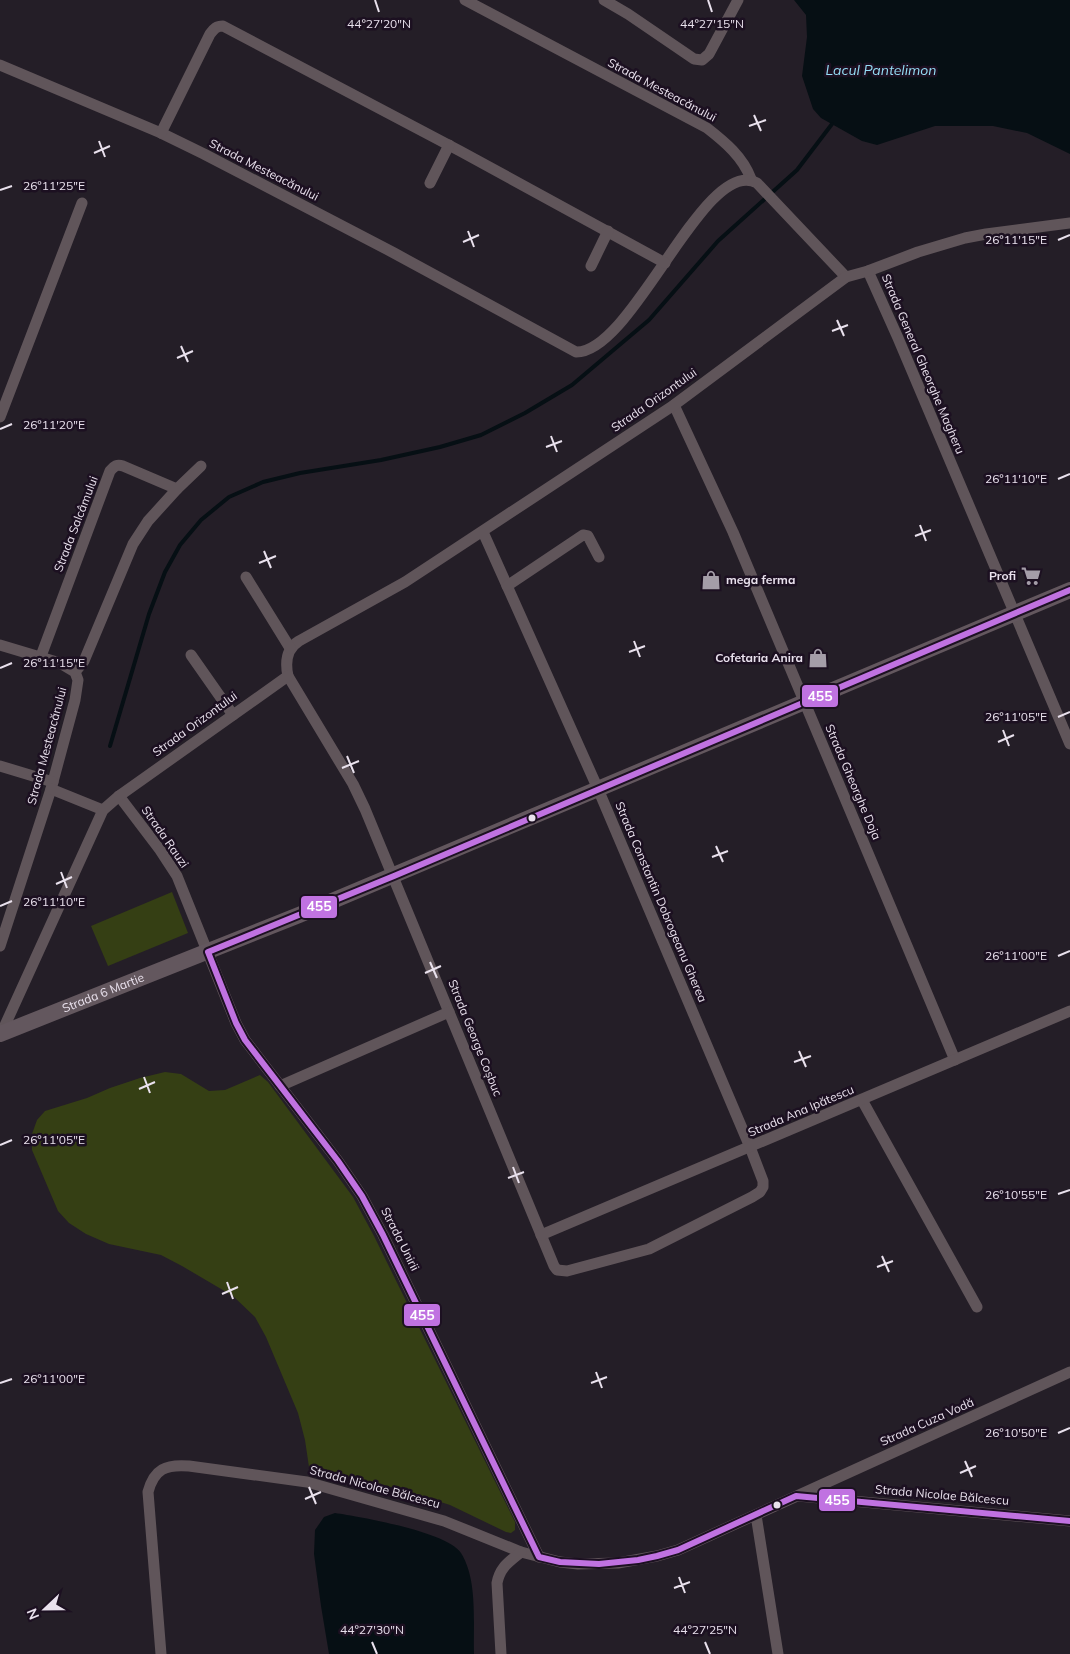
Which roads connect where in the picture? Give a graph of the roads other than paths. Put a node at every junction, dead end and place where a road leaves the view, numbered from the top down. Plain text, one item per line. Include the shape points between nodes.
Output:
1 (465, 0) edge
2 (604, 0) edge
3 (738, 0) edge
4 (0, 65) edge
5 (161, 133) junction
6 (449, 145) junction
7 (754, 181) junction
8 (430, 183) dead end
9 (82, 203) dead end
10 (1070, 223) edge
11 (608, 231) junction
12 (665, 262) junction
13 (591, 266) dead end
14 (868, 272) junction
15 (846, 276) junction
16 (674, 406) junction
17 (0, 417) edge
18 (202, 466) dead end
19 (177, 489) junction
20 (483, 532) junction
21 (599, 557) dead end
22 (246, 577) dead end
23 (507, 586) junction
24 (1070, 590) edge
25 (1015, 613) junction
26 (0, 645) edge
27 (290, 648) junction
28 (41, 656) junction
29 (191, 656) dead end
30 (287, 671) junction
31 (75, 672) junction
32 (805, 703) junction
33 (233, 715) junction
34 (1070, 744) edge
35 (0, 766) edge
36 (52, 785) junction
37 (598, 789) junction
38 (119, 796) junction
39 (103, 810) junction
40 (394, 876) junction
41 (0, 946) edge
42 (208, 952) junction
43 (1070, 1011) edge
44 (449, 1012) junction
45 (1, 1034) edge
46 (955, 1060) junction
47 (280, 1086) junction
48 (862, 1100) junction
49 (750, 1147) junction
50 (541, 1235) junction
51 (977, 1307) dead end
52 (1070, 1372) edge
53 (796, 1496) junction
54 (756, 1515) junction
55 (1070, 1521) edge
56 (521, 1552) junction
57 (539, 1557) junction
58 (161, 1654) edge
59 (501, 1654) edge
60 (778, 1654) edge

1 - 7 street, Strada Mesteacănului via 706,128 739,157
2 - 3 street via 697,60 709,54
4 - 5 street, Strada Mesteacănului
5 - 6 street via 210,34 223,26
5 - 12 street, Strada Mesteacănului via 394,253 576,352 591,348 616,326
6 - 8 street
6 - 11 street
7 - 12 street, Strada Mesteacănului via 745,179 718,194
7 - 15 street, Strada Mesteacănului
9 - 17 street
10 - 14 street, Strada Orizontului via 965,238
11 - 12 street
11 - 13 street
14 - 15 street, Strada Orizontului
14 - 25 street, Strada General Gheorghe Magheru
15 - 16 street, Strada Orizontului
16 - 20 street, Strada Orizontului
16 - 32 street, Strada Gheorghe Doja via 733,532
18 - 19 street, Strada Mesteacănului
19 - 28 street, Strada Salcâmului via 118,464 113,466
19 - 31 street, Strada Mesteacănului via 148,521 133,544 84,661
20 - 23 street, Strada Constantin Dobrogeanu Gherea
20 - 27 street, Strada Orizontului
21 - 23 street via 588,536 583,535
22 - 27 street
23 - 37 street, Strada Constantin Dobrogeanu Gherea
24 - 25 street, Strada 6 Martie
25 - 32 street, Strada 6 Martie
25 - 34 street, Strada General Gheorghe Magheru
26 - 28 street
27 - 30 street via 286,658
28 - 31 street
29 - 33 street
30 - 33 street, Strada Orizontului
30 - 40 street, Strada George Coșbuc via 352,784
31 - 36 street, Strada Mesteacănului via 78,680 74,700
32 - 37 street, Strada 6 Martie
32 - 46 street, Strada Gheorghe Doja
33 - 38 street, Strada Orizontului
35 - 36 street
36 - 39 street
36 - 41 street, Strada Mesteacănului
37 - 40 street, Strada 6 Martie
37 - 49 street, Strada Constantin Dobrogeanu Gherea
38 - 39 street, Strada Orizontului
38 - 42 street, Strada Rauzi via 176,876
39 - 45 street
40 - 42 street, Strada 6 Martie
40 - 44 street, Strada George Coșbuc
42 - 45 street, Strada 6 Martie
42 - 47 street, Strada Unirii via 245,1040
43 - 46 street, Strada Ana Ipătescu
44 - 47 street
44 - 50 street, Strada George Coșbuc
46 - 48 street, Strada Ana Ipătescu
47 - 57 street, Strada Unirii via 362,1196
48 - 49 street, Strada Ana Ipătescu
48 - 51 street
49 - 50 street, Strada Ana Ipătescu
49 - 50 street, Strada Constantin Dobrogeanu Gherea via 763,1181 760,1192 649,1249 567,1272 554,1266
52 - 53 street, Strada Cuza Vodă
53 - 54 street, Strada Nicolae Bălcescu
53 - 55 street, Strada Nicolae Bălcescu
54 - 57 street, Strada Nicolae Bălcescu via 678,1550 638,1560 578,1564
54 - 60 street
56 - 57 street, Strada Nicolae Bălcescu
56 - 58 street, Strada Nicolae Bălcescu via 444,1521 307,1482 170,1466 155,1475 148,1492
56 - 59 street via 504,1566 497,1583

